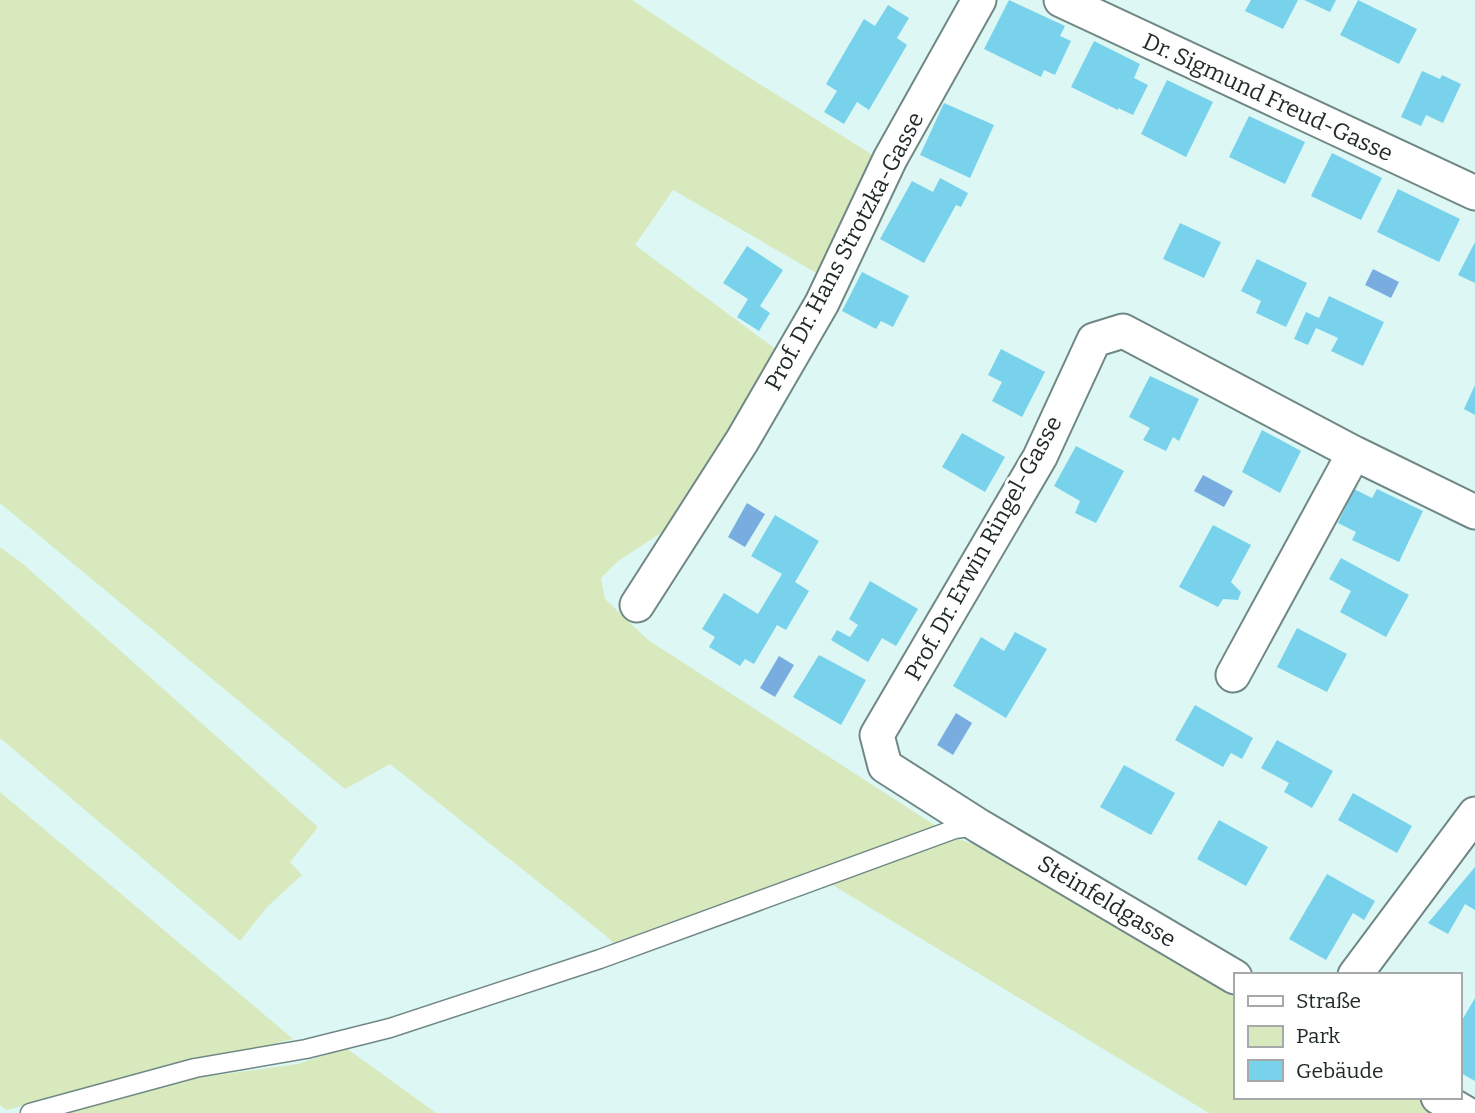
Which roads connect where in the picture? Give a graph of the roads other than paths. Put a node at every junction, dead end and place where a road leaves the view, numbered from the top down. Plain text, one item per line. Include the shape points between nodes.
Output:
1 (979, 0) edge
2 (1061, 0) edge
3 (1475, 193) edge
4 (1354, 453) junction
5 (1475, 512) edge
6 (637, 605) dead end
7 (1233, 674) dead end
8 (979, 826) junction
9 (1469, 831) edge
10 (1357, 973) edge
11 (1234, 976) edge
12 (1441, 1099) edge
13 (30, 1113) edge
14 (1465, 1113) edge

1 - 6 street, Prof. Dr. Hans Strotzka-Gasse via 890,159 822,303 742,441
2 - 3 street, Dr. Sigmund Freud-Gasse
4 - 5 street, Prof. Dr. Erwin Ringel-Gasse
4 - 7 street
4 - 8 street, Prof. Dr. Erwin Ringel-Gasse via 1123,331 1094,340 1040,457 877,735 885,766
8 - 11 street, Steinfeldgasse
8 - 13 lane via 955,829 600,959 390,1028 306,1049 195,1068
9 - 10 street
12 - 14 street

